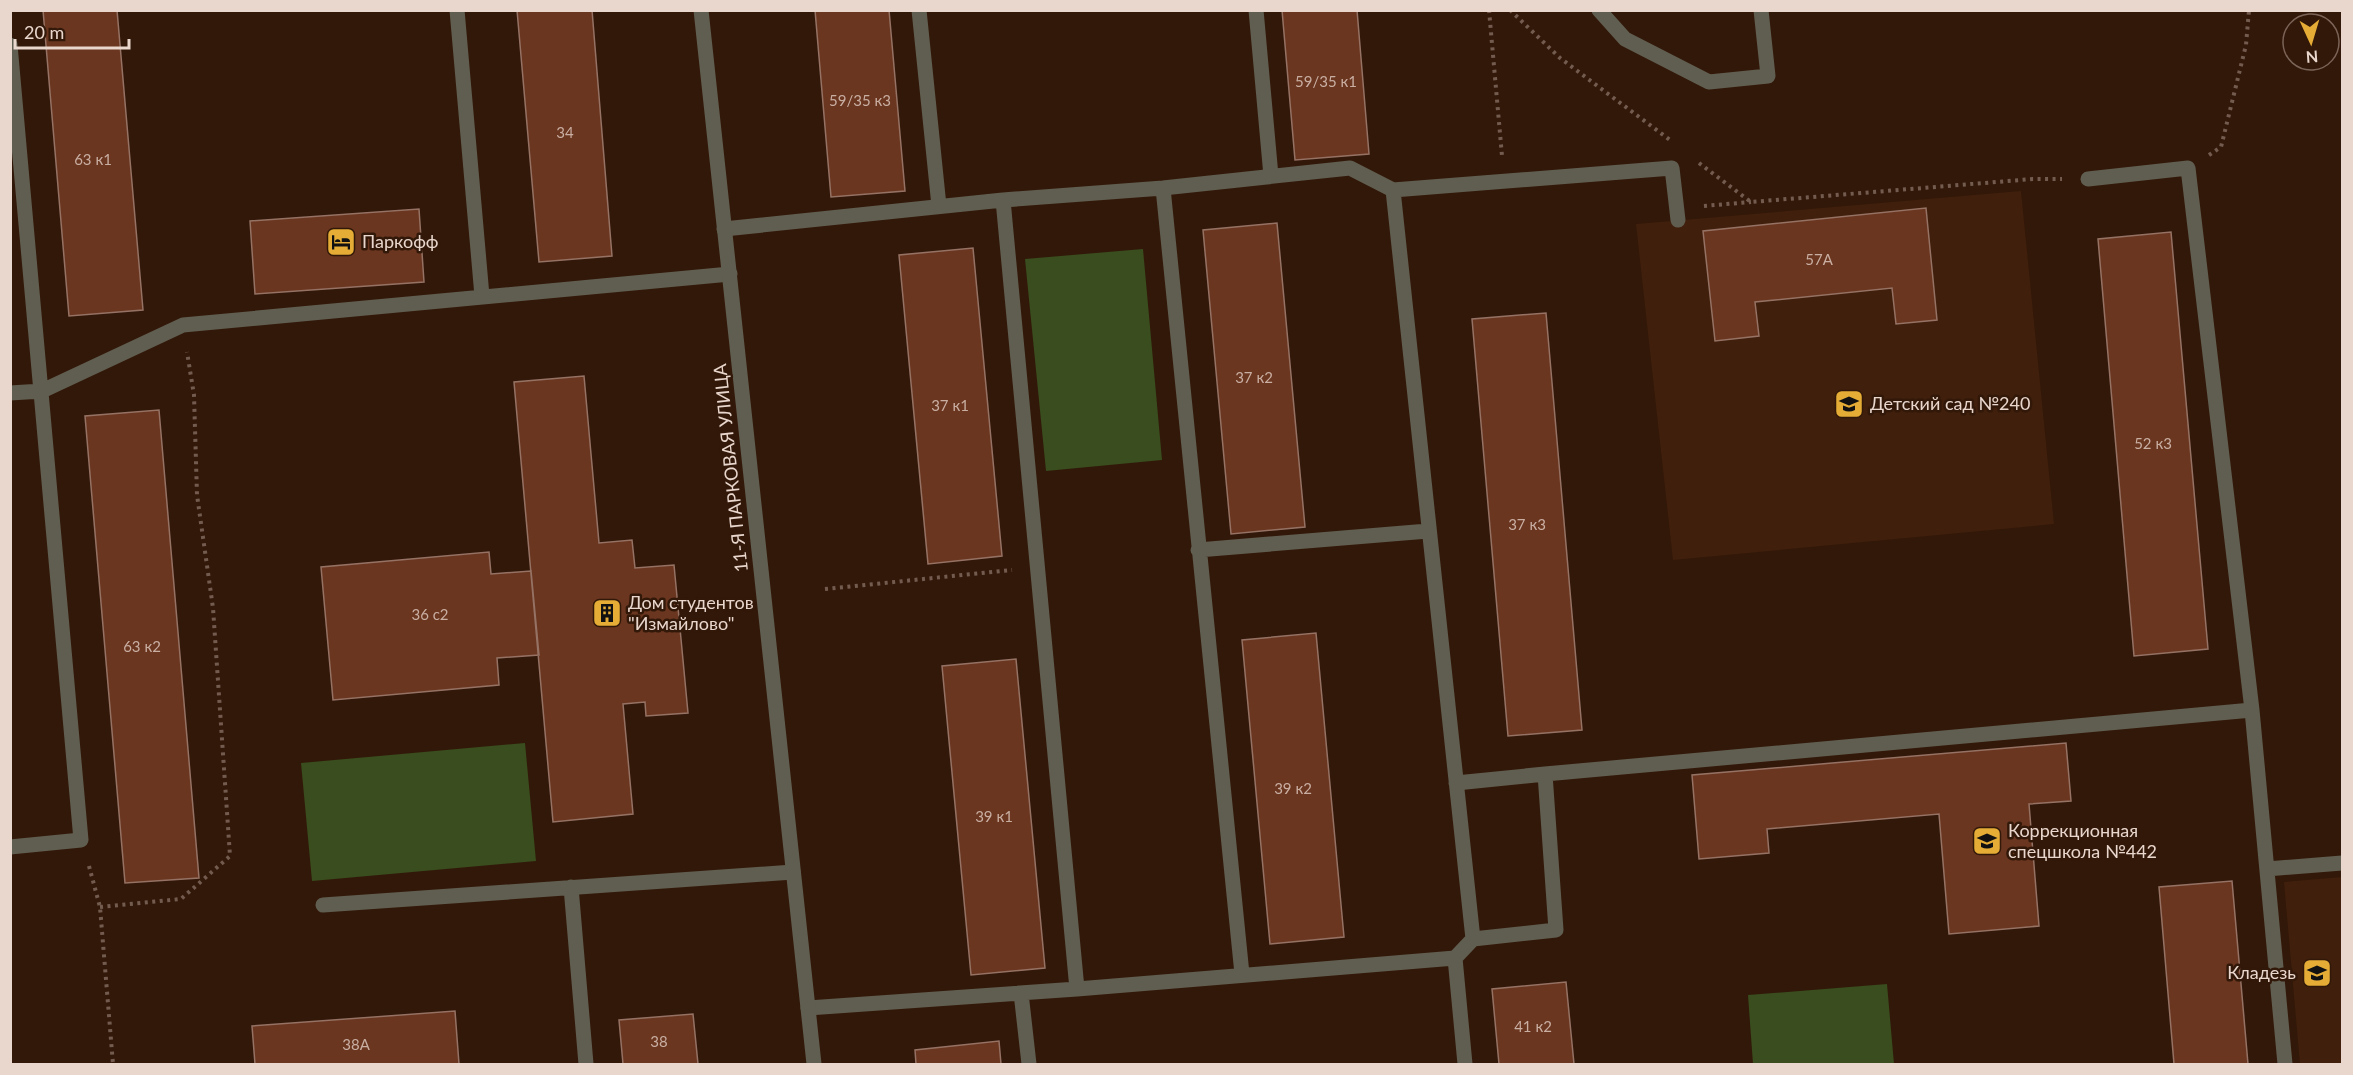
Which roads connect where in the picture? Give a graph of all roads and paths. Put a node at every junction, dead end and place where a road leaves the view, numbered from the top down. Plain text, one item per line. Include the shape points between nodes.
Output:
1 (457, 10) edge
2 (701, 10) edge
3 (919, 10) edge
4 (1256, 10) edge
5 (1489, 10) edge
6 (1510, 10) edge
7 (1599, 10) edge
8 (1761, 10) edge
9 (2249, 10) edge
10 (10, 45) edge
11 (1675, 144) dead end
12 (1694, 159) dead end
13 (2188, 168) junction
14 (1271, 176) junction
15 (2088, 179) joint
16 (1504, 181) junction
17 (1163, 188) junction
18 (1393, 190) junction
19 (1003, 200) junction
20 (1751, 202) junction
21 (939, 206) junction
22 (1678, 214) joint
23 (724, 229) junction
24 (730, 274) junction
25 (482, 296) junction
26 (183, 325) junction
27 (42, 391) junction
28 (10, 393) edge
29 (1428, 531) junction
30 (1198, 550) junction
31 (1038, 567) junction
32 (825, 589) dead end
33 (2252, 710) junction
34 (1545, 774) junction
35 (1456, 783) junction
36 (81, 840) junction
37 (10, 847) edge
38 (2343, 863) edge
39 (2267, 869) junction
40 (793, 872) junction
41 (571, 887) junction
42 (323, 905) dead end
43 (100, 907) junction
44 (1473, 939) junction
45 (1455, 958) junction
46 (1242, 974) junction
47 (1077, 989) junction
48 (1021, 993) junction
49 (808, 1008) junction
50 (113, 1065) edge
51 (586, 1065) edge
52 (814, 1065) edge
53 (1029, 1065) edge
54 (1465, 1065) edge
55 (2285, 1065) edge

1 - 25 street
2 - 23 street, 11-Я ПАРКОВАЯ УЛИЦА
3 - 21 street
4 - 14 street
5 - 16 path
6 - 11 path via 1560,58
7 - 8 street via 1625,39 1709,81 1767,76
9 - 13 path via 2246,45 2221,147
10 - 27 street
12 - 20 path
13 - 15 street
13 - 33 street
14 - 17 street
14 - 18 street via 1350,168
15 - 20 path via 2033,179
16 - 18 street
16 - 22 street via 1672,168
17 - 19 street
17 - 30 street
18 - 29 street
19 - 21 street
19 - 31 street
20 - 22 path
21 - 23 street
23 - 24 street, 11-Я ПАРКОВАЯ УЛИЦА
24 - 25 street
24 - 40 street, 11-Я ПАРКОВАЯ УЛИЦА
25 - 26 street
26 - 27 street
26 - 43 path via 194,395 197,495 213,609 230,856 181,899
27 - 28 street
27 - 36 street
29 - 30 street
29 - 35 street
30 - 46 street
31 - 32 path
31 - 47 street
33 - 34 street
33 - 39 street
34 - 35 street
34 - 44 street via 1557,930
35 - 44 street
36 - 37 street
36 - 43 path
38 - 39 street
39 - 55 street
40 - 41 street
40 - 49 street, 11-Я ПАРКОВАЯ УЛИЦА
41 - 42 street
41 - 51 street
43 - 50 path
44 - 45 street
45 - 46 street
45 - 54 street
46 - 47 street
47 - 48 street
48 - 49 street
48 - 53 street
49 - 52 street, 11-Я ПАРКОВАЯ УЛИЦА

